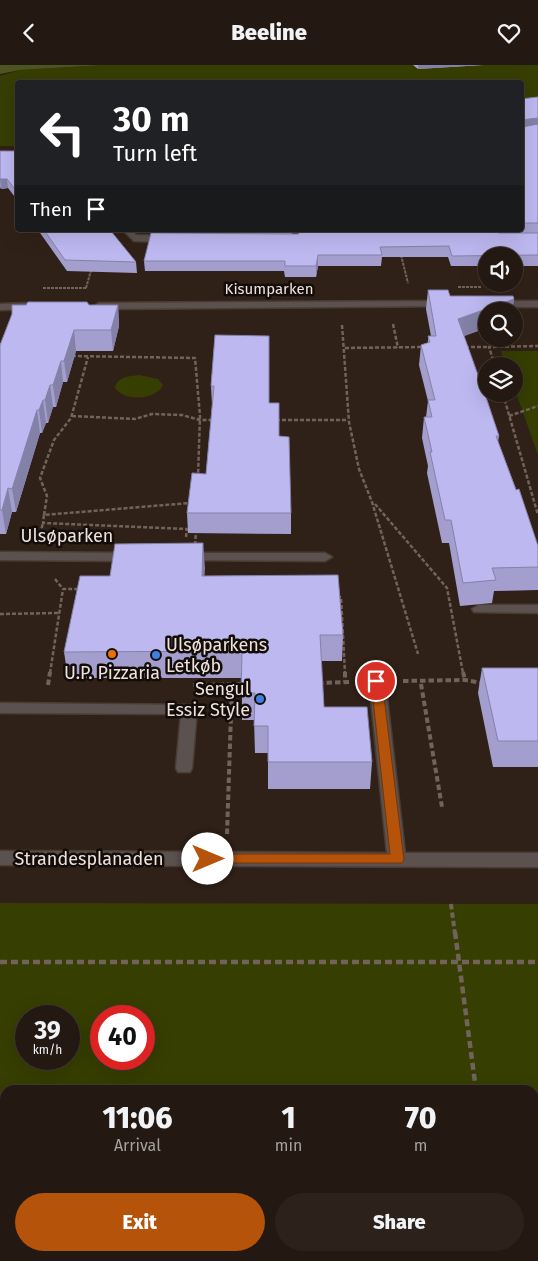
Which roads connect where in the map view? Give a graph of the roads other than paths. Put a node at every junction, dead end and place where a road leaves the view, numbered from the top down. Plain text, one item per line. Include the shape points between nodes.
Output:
1 (129, 232) edge
2 (181, 239) edge
3 (452, 304) edge
4 (523, 304) edge
5 (538, 304) edge
6 (40, 306) edge
7 (89, 306) edge
8 (0, 307) edge
9 (0, 556) edge
10 (147, 557) edge
11 (166, 557) edge
12 (325, 557) dead end
13 (480, 609) dead end
14 (538, 609) edge
15 (376, 681) road end
16 (0, 708) edge
17 (184, 768) dead end
18 (0, 858) edge
19 (397, 860) junction
20 (538, 860) edge

1 - 2 street via 134,238
3 - 7 street, Kisumparken
4 - 5 street
6 - 8 street
9 - 10 street, Ulsøparken
11 - 12 street via 190,553
13 - 14 street
15 - 19 street
16 - 17 street via 188,709
18 - 19 street, Strandesplanaden
19 - 20 street, Strandesplanaden

